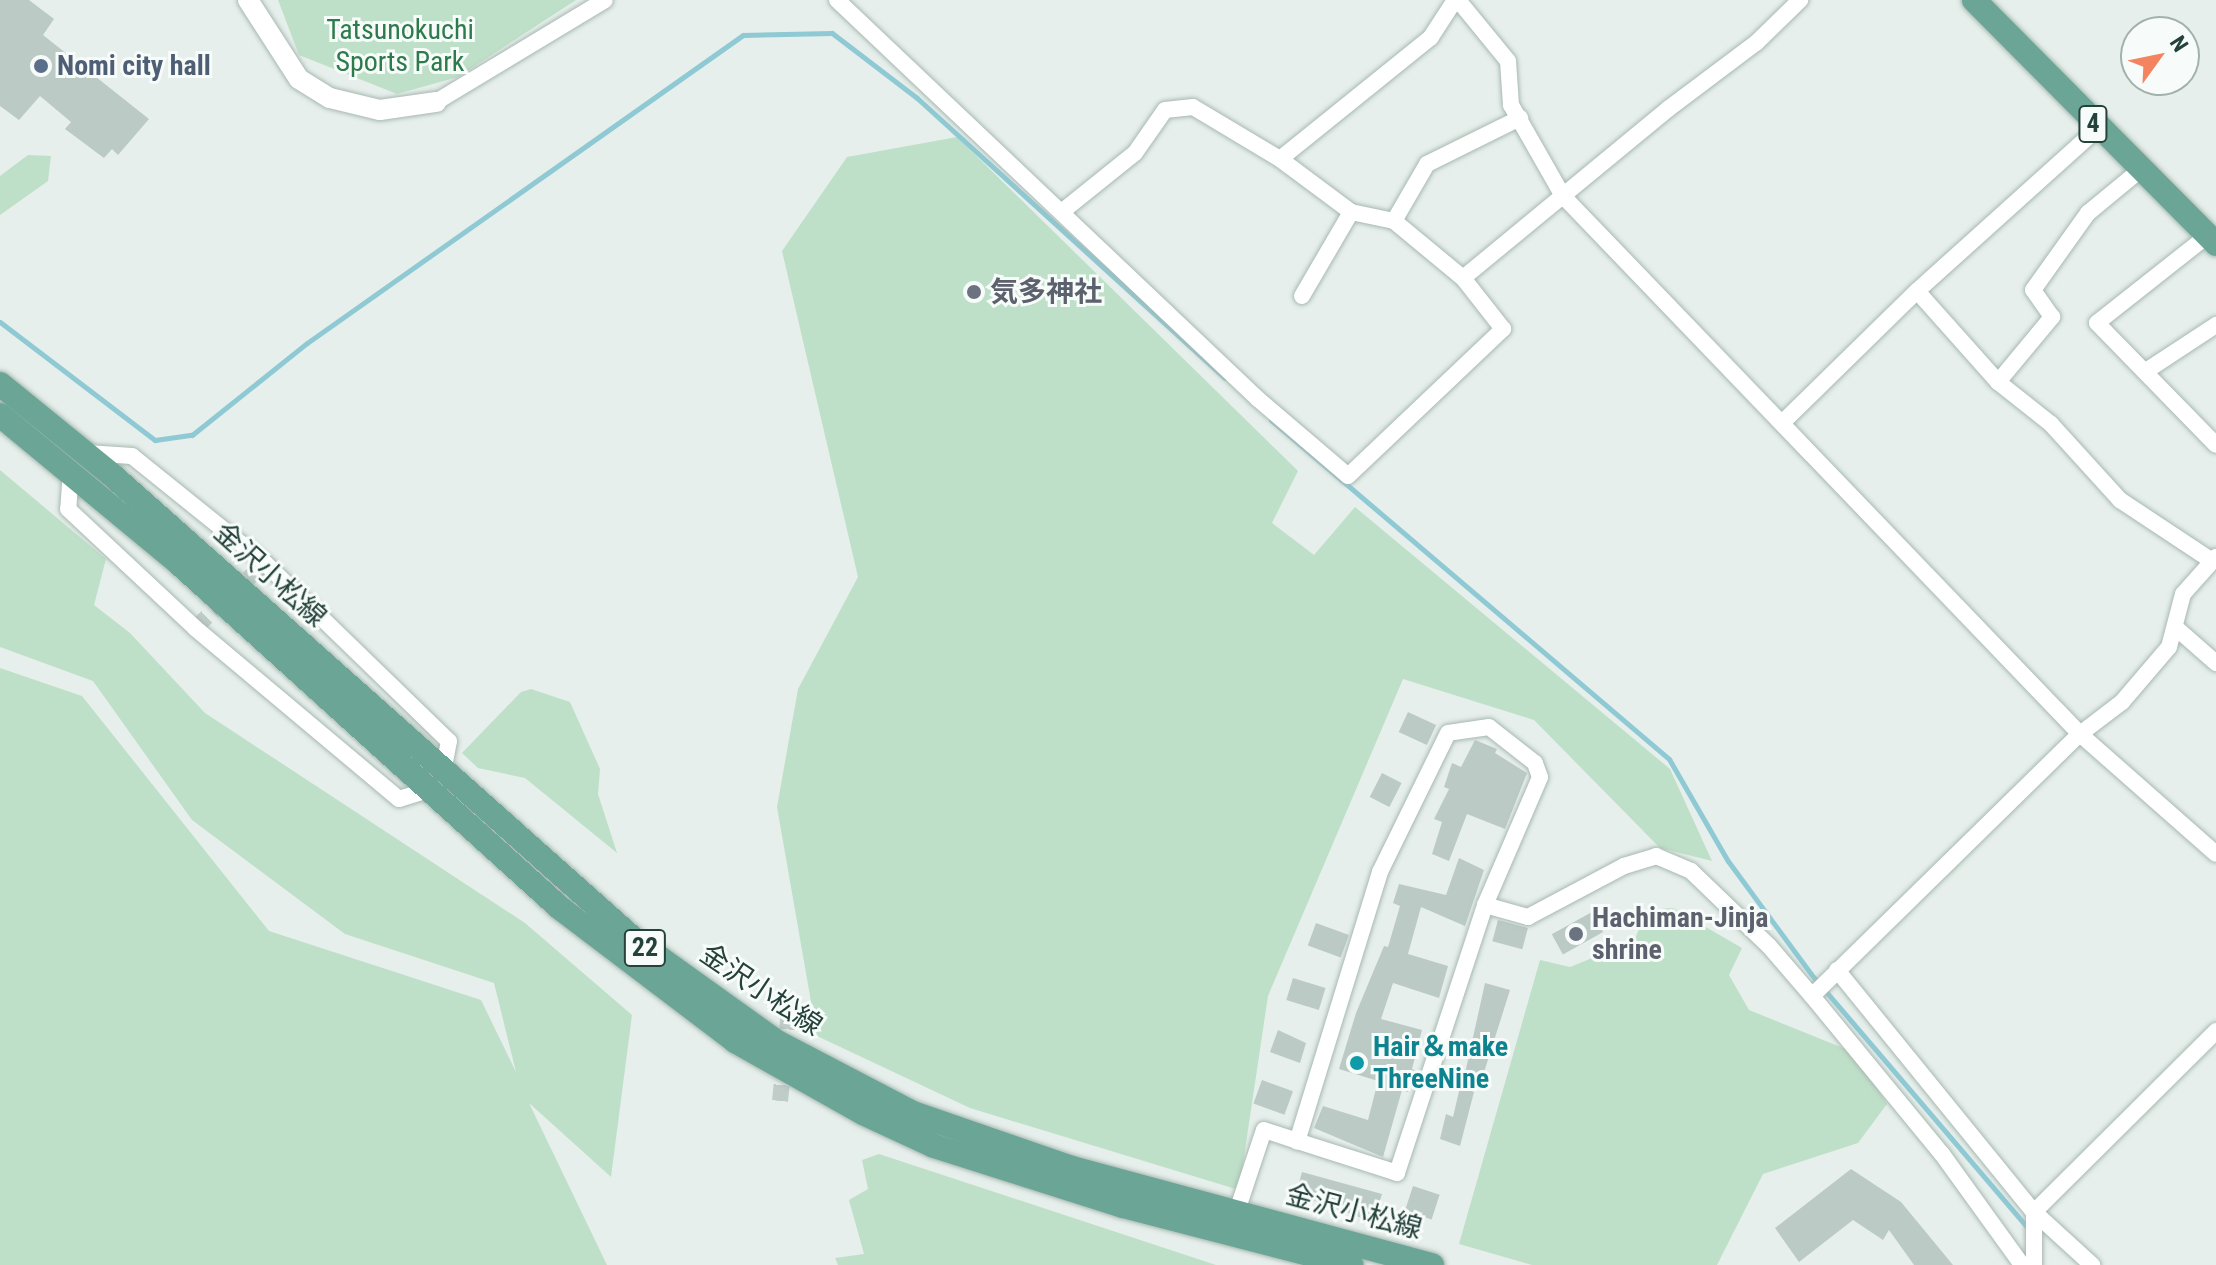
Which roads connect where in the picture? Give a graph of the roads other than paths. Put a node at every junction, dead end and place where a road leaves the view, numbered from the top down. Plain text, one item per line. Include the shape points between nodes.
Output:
1 (248, 0) edge
2 (605, 0) edge
3 (837, 0) edge
4 (1457, 0) edge
5 (1800, 0) edge
6 (1974, 0) edge
7 (436, 102) joint
8 (1520, 118) junction
9 (2098, 128) junction
10 (1280, 159) junction
11 (2140, 170) junction
12 (1563, 196) junction
13 (1064, 210) junction
14 (1351, 212) junction
15 (1394, 221) junction
16 (2212, 240) edge
17 (1463, 278) junction
18 (1917, 291) junction
19 (1302, 296) dead end
20 (2216, 325) edge
21 (2146, 371) junction
22 (1998, 382) junction
23 (0, 384) edge
24 (0, 415) edge
25 (1783, 422) junction
26 (2216, 445) edge
27 (79, 461) junction
28 (2214, 559) edge
29 (2175, 627) junction
30 (2216, 663) edge
31 (2080, 734) junction
32 (436, 780) junction
33 (2216, 854) edge
34 (1485, 905) junction
35 (1823, 985) junction
36 (2216, 1032) edge
37 (1297, 1141) junction
38 (1237, 1211) junction
39 (2034, 1212) junction
40 (1351, 1265) edge
41 (1432, 1265) edge
42 (2022, 1265) edge
43 (2034, 1265) edge
44 (2092, 1265) edge

1 - 7 street via 299,79 330,98 380,110
2 - 7 street
3 - 13 street
4 - 8 street via 1508,61 1511,105
4 - 10 street via 1431,37
5 - 12 street via 1756,43
6 - 9 main road, 4
8 - 12 street
8 - 15 street via 1427,164
9 - 11 main road, 4
9 - 18 street
10 - 13 street via 1193,107 1165,110 1135,153
10 - 14 street
11 - 16 main road, 4
11 - 22 street via 2088,213 2033,290 2052,317
12 - 17 street
12 - 25 street
13 - 17 street via 1097,248 1348,476 1503,329
14 - 15 street
14 - 19 street
15 - 17 street
16 - 21 street via 2097,323
18 - 22 street
18 - 25 street
20 - 21 street
21 - 26 street
22 - 28 street via 2051,424 2120,500
23 - 27 main road, 金沢小松線 / 22
24 - 27 main road, 金沢小松線 / 22
25 - 31 street
27 - 32 main road, 金沢小松線 / 22
27 - 32 street via 132,456 265,563 449,741
27 - 32 street via 68,509 195,628 399,799
28 - 29 street via 2183,594
29 - 30 street
29 - 31 street via 2169,647 2122,702
31 - 33 street
31 - 35 street
32 - 38 main road, 金沢小松線 / 22 via 636,941 777,1042 913,1113 1072,1168
32 - 40 main road, 金沢小松線 / 22 via 560,908 660,988 735,1041 863,1113 1011,1172
34 - 35 street via 1528,917 1624,866 1656,856 1691,871 1769,946
34 - 37 street via 1397,1173
34 - 37 street via 1540,777 1535,763 1489,727 1448,733 1380,872
35 - 39 street
35 - 42 street
36 - 39 street
37 - 38 street via 1264,1130
38 - 41 main road, 金沢小松線 / 22
39 - 43 street
39 - 44 street

